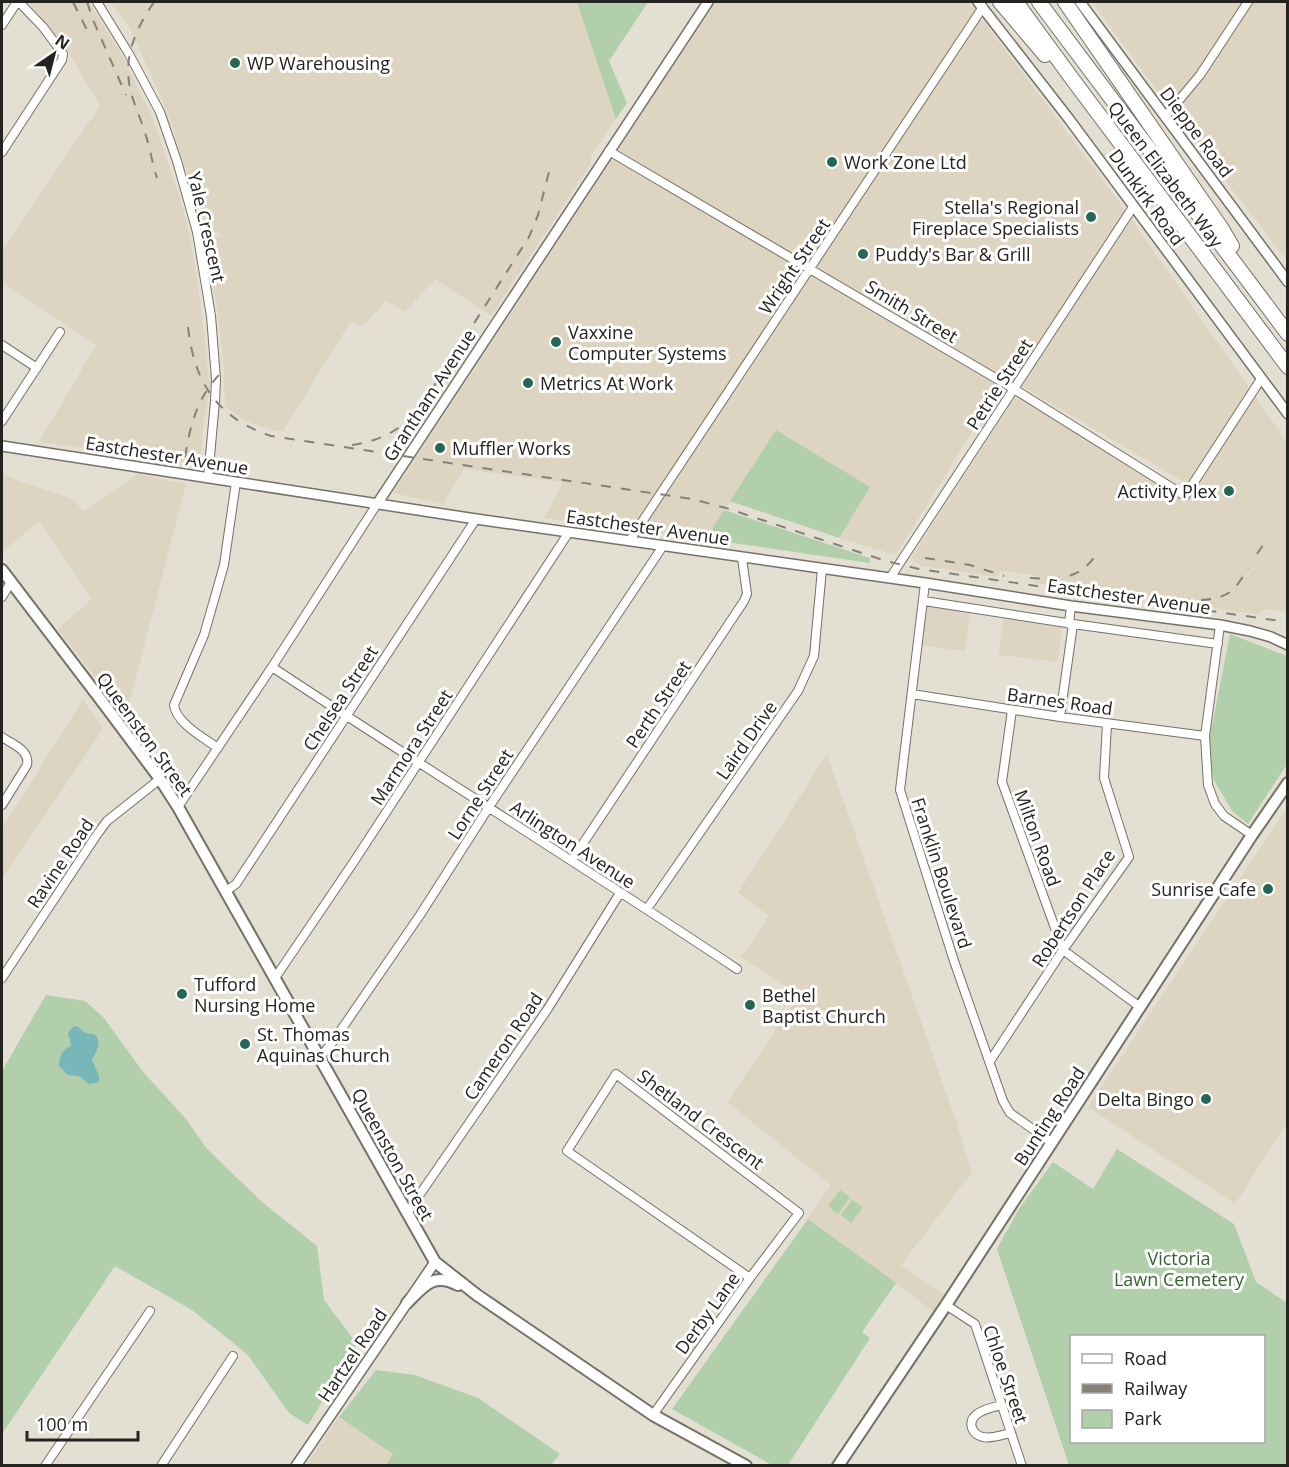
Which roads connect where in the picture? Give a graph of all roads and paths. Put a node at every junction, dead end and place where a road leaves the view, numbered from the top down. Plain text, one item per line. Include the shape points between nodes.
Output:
1 (18, 2) edge
2 (97, 2) edge
3 (708, 2) edge
4 (1000, 2) edge
5 (1017, 2) edge
6 (1039, 2) edge
7 (1065, 2) edge
8 (1080, 2) edge
9 (1248, 2) edge
10 (981, 4) edge
11 (2, 25) edge
12 (1073, 80) junction
13 (1165, 117) junction
14 (609, 151) junction
15 (2, 152) edge
16 (1133, 207) junction
17 (810, 269) junction
18 (1287, 282) edge
19 (1268, 307) junction
20 (60, 332) dead end
21 (1287, 334) edge
22 (2, 345) edge
23 (1287, 367) edge
24 (37, 368) junction
25 (1261, 379) junction
26 (1014, 389) junction
27 (1287, 414) edge
28 (2, 421) edge
29 (2, 446) edge
30 (208, 478) junction
31 (236, 482) junction
32 (377, 504) junction
33 (477, 519) junction
34 (569, 532) junction
35 (630, 540) junction
36 (663, 546) junction
37 (742, 558) junction
38 (822, 569) junction
39 (2, 570) edge
40 (890, 578) junction
41 (11, 582) junction
42 (925, 583) junction
43 (2, 597) edge
44 (924, 602) junction
45 (1071, 606) junction
46 (1071, 624) junction
47 (1220, 625) junction
48 (1218, 644) junction
49 (1287, 645) edge
50 (272, 667) junction
51 (912, 694) junction
52 (1012, 710) junction
53 (347, 716) junction
54 (1060, 717) junction
55 (1107, 724) junction
56 (1205, 736) junction
57 (2, 737) edge
58 (218, 748) junction
59 (418, 763) junction
60 (160, 779) junction
61 (1287, 783) edge
62 (2, 805) edge
63 (178, 807) junction
64 (489, 807) junction
65 (1252, 835) junction
66 (572, 860) junction
67 (226, 891) junction
68 (620, 893) junction
69 (647, 909) junction
70 (1063, 950) junction
71 (737, 969) dead end
72 (2, 978) edge
73 (276, 978) junction
74 (1140, 1007) junction
75 (320, 1057) junction
76 (990, 1061) junction
77 (1052, 1142) junction
78 (407, 1212) junction
79 (786, 1230) joint
80 (435, 1262) junction
81 (750, 1278) junction
82 (477, 1296) junction
83 (407, 1303) junction
84 (946, 1305) junction
85 (150, 1311) dead end
86 (234, 1356) dead end
87 (1002, 1405) junction
88 (653, 1415) junction
89 (1010, 1433) junction
90 (45, 1466) edge
91 (161, 1466) edge
92 (296, 1466) edge
93 (746, 1466) edge
94 (838, 1466) edge
95 (1022, 1466) edge

1 - 11 street
1 - 15 street via 63,54
2 - 30 street, Yale Crescent via 160,112 197,232 211,316 216,379
3 - 14 street, Grantham Avenue
4 - 12 highway
5 - 12 highway, Queen Elizabeth Way
6 - 19 highway, Queen Elizabeth Way
7 - 19 highway via 1222,229
8 - 13 street, Dieppe Road
9 - 13 street via 1200,75
10 - 16 street, Dunkirk Road
10 - 17 street, Wright Street
12 - 23 highway, Queen Elizabeth Way
13 - 18 street, Dieppe Road
14 - 17 street, Smith Street
14 - 32 street, Grantham Avenue
16 - 25 street, Dunkirk Road
16 - 26 street, Petrie Street
17 - 26 street, Smith Street
17 - 35 street, Wright Street
19 - 21 highway, Queen Elizabeth Way
20 - 24 street
22 - 24 street
24 - 28 street
25 - 26 street, Smith Street via 1185,496
25 - 27 street, Dunkirk Road
26 - 40 street, Petrie Street
29 - 30 street, Eastchester Avenue
30 - 31 street, Eastchester Avenue
31 - 32 street, Eastchester Avenue
31 - 58 street via 224,565 204,635 174,705 181,721
32 - 33 street, Eastchester Avenue
32 - 50 street, Grantham Avenue
33 - 34 street, Eastchester Avenue
33 - 53 street, Chelsea Street
34 - 35 street, Eastchester Avenue
34 - 59 street, Marmora Street
35 - 36 street, Eastchester Avenue
36 - 37 street, Eastchester Avenue
36 - 64 street, Lorne Street
37 - 38 street, Eastchester Avenue
37 - 66 street, Perth Street via 747,594 744,601
38 - 40 street, Eastchester Avenue
38 - 69 street, Laird Drive via 814,656 798,690
39 - 41 main road, Queenston Street
40 - 42 street, Eastchester Avenue
41 - 43 street
41 - 60 main road, Queenston Street
42 - 44 street, Franklin Boulevard
42 - 45 street, Eastchester Avenue
44 - 46 street, Eastchester Avenue
44 - 51 street, Franklin Boulevard
45 - 46 street
45 - 47 street, Eastchester Avenue
46 - 48 street, Eastchester Avenue
46 - 54 street
47 - 48 street
47 - 49 street, Eastchester Avenue
48 - 56 street
50 - 53 street, Arlington Avenue
50 - 58 street, Grantham Avenue
51 - 52 street, Barnes Road
51 - 76 street, Franklin Boulevard via 900,790
52 - 54 street, Barnes Road
52 - 70 street, Milton Road via 1002,782
53 - 59 street, Arlington Avenue
53 - 67 street, Chelsea Street via 236,884
54 - 55 street, Barnes Road
55 - 56 street, Barnes Road
55 - 70 street, Robertson Place via 1104,778 1129,857
56 - 65 street via 1208,785 1215,804 1224,816
57 - 62 street via 28,759
58 - 63 street, Grantham Avenue
59 - 64 street, Arlington Avenue
59 - 73 street, Marmora Street
60 - 63 main road, Queenston Street
60 - 72 street, Ravine Road via 101,828
61 - 65 main road, Bunting Road
63 - 67 main road, Queenston Street
64 - 66 street, Arlington Avenue
64 - 75 street, Lorne Street via 420,915
65 - 74 main road, Bunting Road
66 - 68 street, Arlington Avenue
67 - 73 main road, Queenston Street
68 - 69 street, Arlington Avenue
68 - 78 street, Cameron Road via 546,1010
69 - 71 street, Arlington Avenue
70 - 74 street
70 - 76 street, Robertson Place
73 - 75 main road, Queenston Street
74 - 77 main road, Bunting Road
75 - 78 main road, Queenston Street
76 - 77 street, Franklin Boulevard via 1010,1113
77 - 84 main road, Bunting Road
78 - 80 main road, Queenston Street
79 - 81 street, Derby Lane
79 - 81 street, Shetland Crescent via 800,1213 616,1074 567,1151
80 - 82 main road, Queenston Street
80 - 83 street, Hartzel Road
81 - 88 street, Derby Lane
82 - 83 main road via 451,1281 433,1280
82 - 88 main road, Queenston Street
83 - 92 street, Hartzel Road
84 - 87 street, Chloe Street via 975,1324
84 - 94 main road, Bunting Road
85 - 90 street
86 - 91 street
87 - 89 street, Chloe Street
87 - 89 street via 974,1416 972,1427 985,1438
88 - 93 main road, Queenston Street
89 - 95 street, Chloe Street

